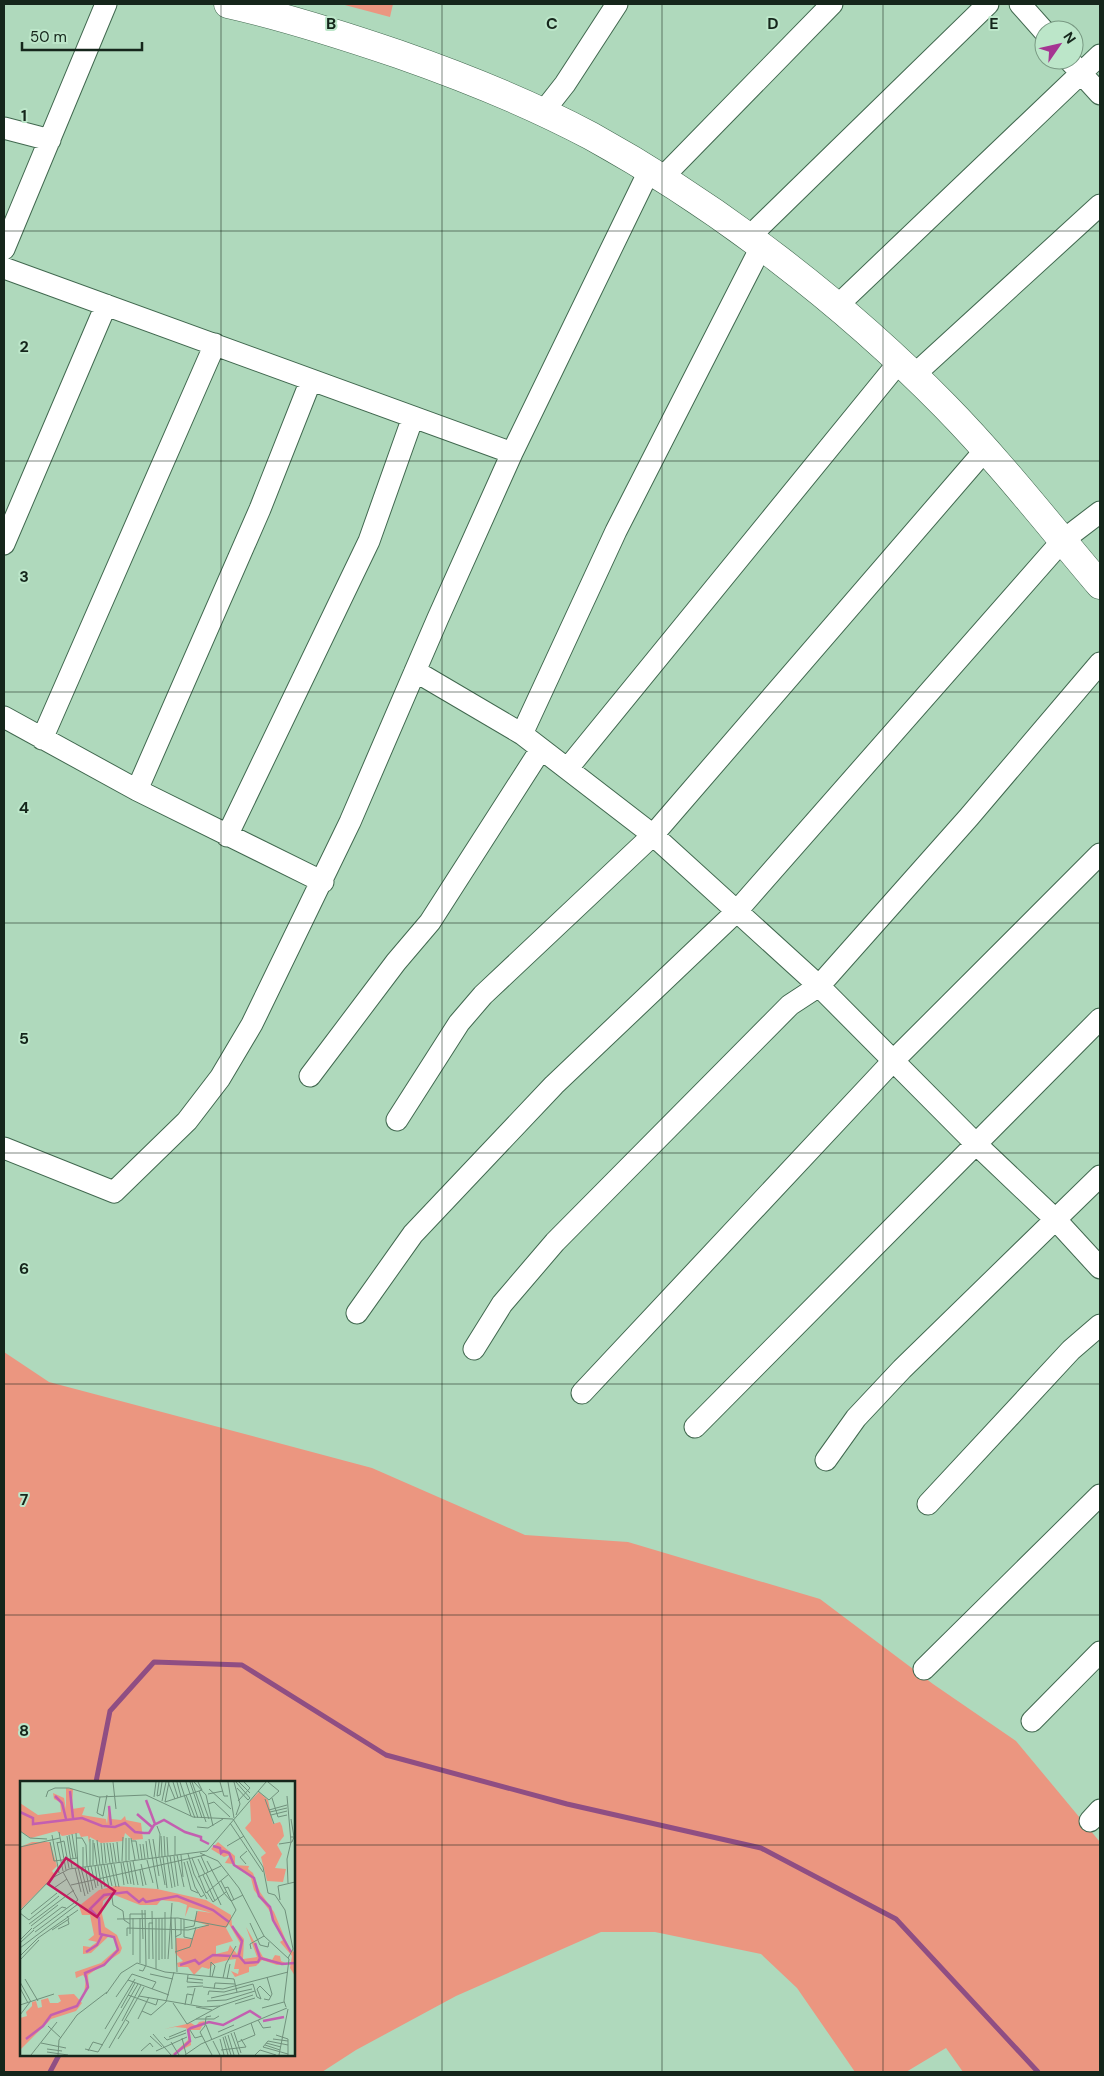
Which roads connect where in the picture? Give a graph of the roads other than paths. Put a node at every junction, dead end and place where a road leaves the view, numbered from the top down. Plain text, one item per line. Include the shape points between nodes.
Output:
1 (106, 4) edge
2 (228, 4) edge
3 (617, 4) edge
4 (832, 4) edge
5 (988, 4) edge
6 (1020, 4) edge
7 (1034, 20) edge
8 (1100, 55) edge
9 (1084, 63) edge
10 (1072, 70) edge
11 (1078, 70) edge
12 (1100, 94) edge
13 (543, 112) junction
14 (4, 128) edge
15 (50, 140) junction
16 (655, 175) junction
17 (1100, 205) edge
18 (6, 238) edge
19 (755, 242) junction
20 (4, 268) edge
21 (106, 305) junction
22 (837, 306) junction
23 (215, 344) junction
24 (906, 369) junction
25 (311, 380) junction
26 (413, 417) junction
27 (986, 449) junction
28 (512, 453) junction
29 (1100, 512) edge
30 (1062, 541) junction
31 (4, 544) edge
32 (1100, 585) edge
33 (1100, 663) edge
34 (415, 671) junction
35 (4, 717) edge
36 (522, 734) junction
37 (42, 739) junction
38 (541, 748) junction
39 (568, 768) junction
40 (137, 790) junction
41 (653, 835) junction
42 (227, 836) junction
43 (1100, 854) edge
44 (323, 882) junction
45 (736, 912) junction
46 (819, 986) junction
47 (1100, 1020) edge
48 (893, 1061) junction
49 (310, 1076) dead end
50 (397, 1120) dead end
51 (976, 1144) junction
52 (4, 1148) edge
53 (1100, 1176) edge
54 (1056, 1220) junction
55 (1100, 1268) edge
56 (357, 1313) dead end
57 (1100, 1325) edge
58 (474, 1349) dead end
59 (582, 1393) dead end
60 (696, 1427) dead end
61 (826, 1460) dead end
62 (1100, 1495) edge
63 (928, 1504) dead end
64 (1100, 1652) edge
65 (924, 1669) dead end
66 (1032, 1721) dead end

1 - 15 street
2 - 13 highway via 347,36 457,74
3 - 13 street
4 - 16 street
5 - 19 street
6 - 7 street
8 - 9 street
10 - 22 street
11 - 12 street
13 - 16 highway via 591,136
14 - 15 street
15 - 18 street
16 - 19 highway
16 - 28 street
17 - 24 street
19 - 22 highway
19 - 36 street
20 - 21 street
21 - 23 street
21 - 31 street
22 - 24 highway
23 - 25 street
23 - 37 street
24 - 27 highway
24 - 39 street
25 - 26 street
25 - 40 street via 260,509
26 - 28 street
26 - 42 street via 369,541
27 - 30 highway
27 - 41 street
28 - 34 street
29 - 30 street
30 - 32 highway
30 - 45 street
33 - 46 street
34 - 36 street
34 - 44 street
35 - 37 street
36 - 38 street
37 - 40 street
38 - 39 street
38 - 49 street via 430,922
39 - 41 street
40 - 42 street
41 - 45 street
41 - 50 street via 483,995 460,1023
42 - 44 street
43 - 48 street
44 - 52 street via 252,1024 220,1078 162,1148 114,1192
45 - 46 street
45 - 56 street via 554,1085 413,1234
46 - 48 street
46 - 58 street via 790,1005 555,1242 502,1304
47 - 51 street
48 - 51 street
48 - 59 street
51 - 54 street
51 - 60 street
53 - 54 street
54 - 55 street
54 - 61 street via 902,1369 856,1418
57 - 63 street via 1071,1350
62 - 65 street
64 - 66 street

